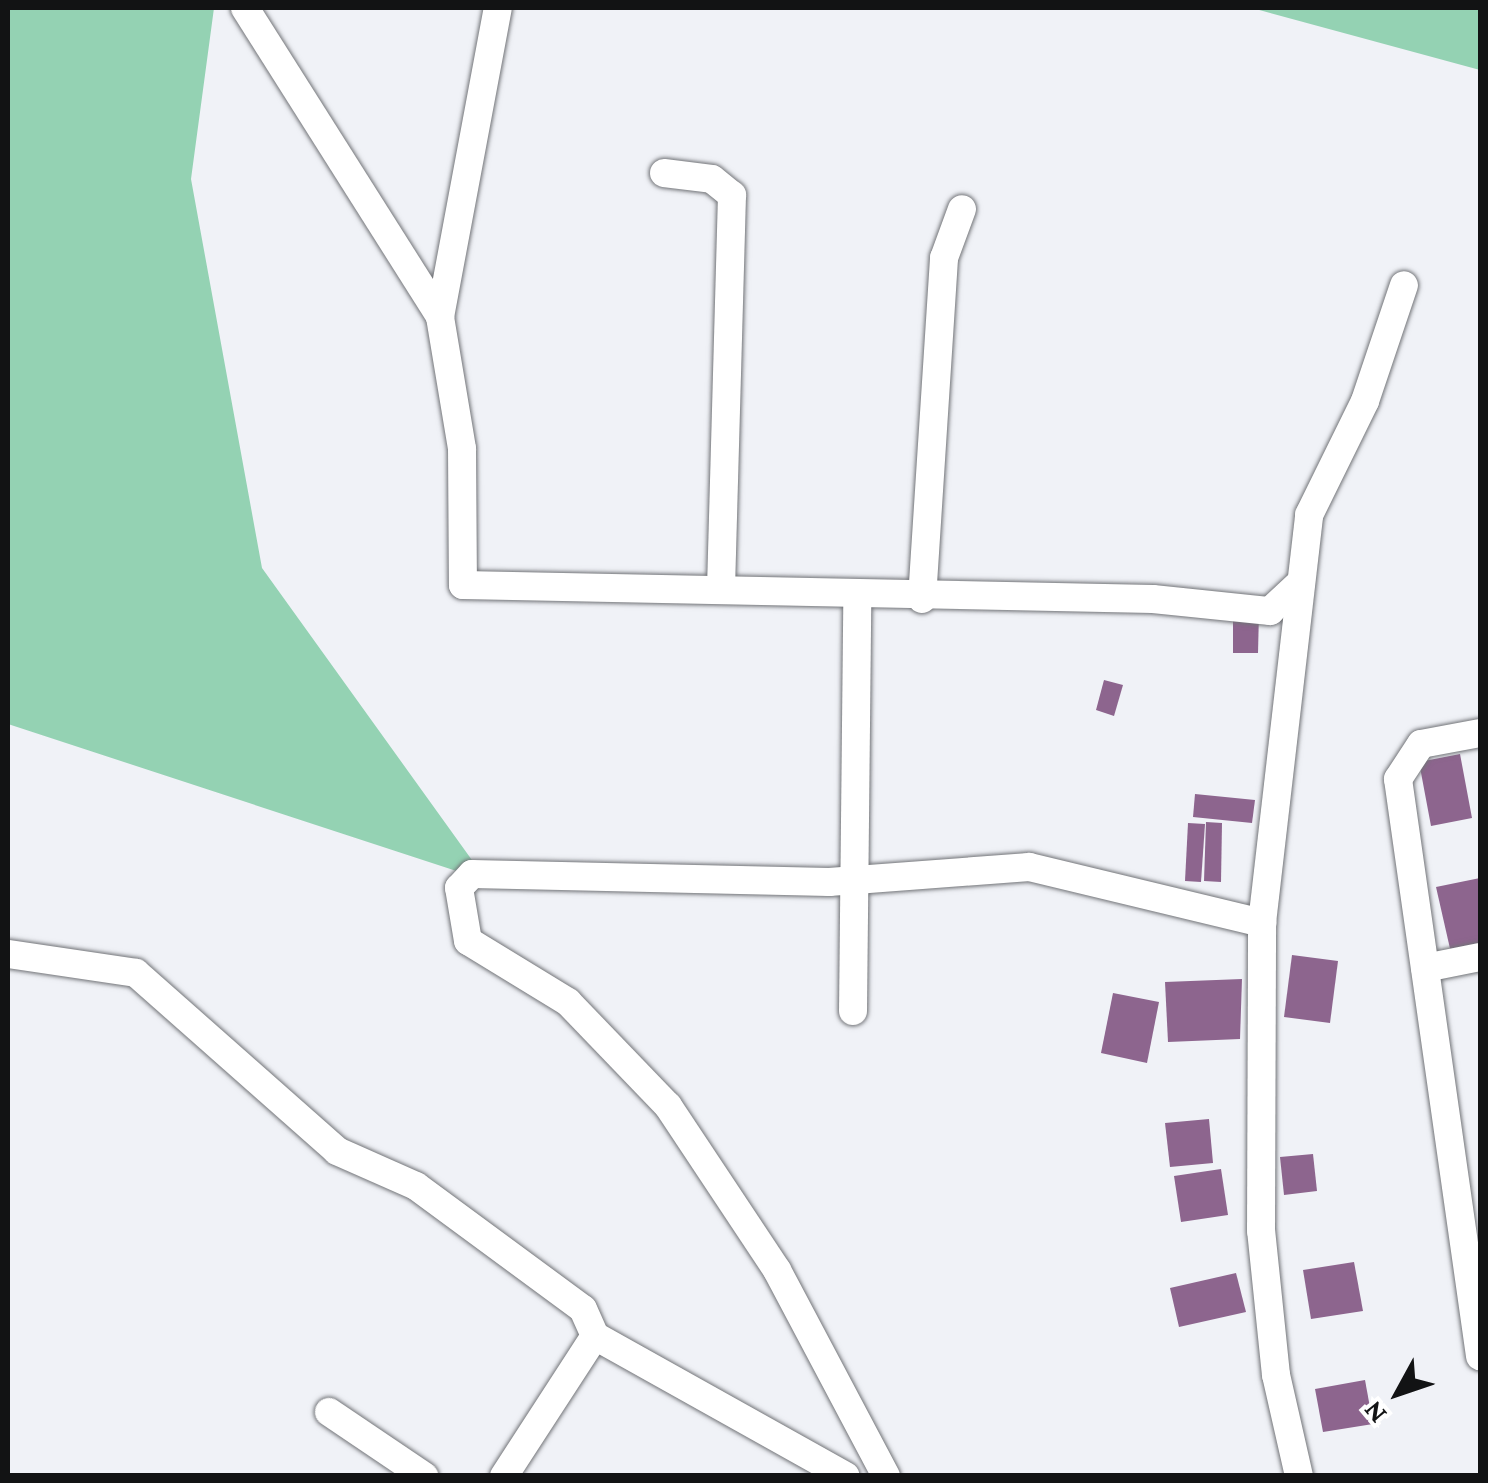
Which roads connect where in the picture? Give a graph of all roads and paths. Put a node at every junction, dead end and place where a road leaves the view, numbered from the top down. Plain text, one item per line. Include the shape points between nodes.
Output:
1 (244, 8) edge
2 (498, 8) edge
3 (664, 173) dead end
4 (962, 209) dead end
5 (1404, 285) dead end
6 (440, 317) junction
7 (1299, 584) junction
8 (721, 588) junction
9 (857, 596) junction
10 (922, 599) junction
11 (1480, 733) edge
12 (850, 880) junction
13 (1262, 923) junction
14 (8, 954) edge
15 (1480, 957) edge
16 (1425, 968) junction
17 (853, 1011) dead end
18 (1476, 1293) edge
19 (594, 1336) junction
20 (1480, 1356) edge
21 (329, 1412) dead end
22 (424, 1476) edge
23 (504, 1476) edge
24 (846, 1476) edge
25 (886, 1476) edge
26 (1299, 1476) edge

1 - 6 street
2 - 6 street
3 - 8 street via 712,179 732,196
4 - 10 street via 944,258
5 - 7 street via 1365,401 1309,515
6 - 8 street via 462,449 463,585
7 - 10 street via 1270,611 1154,598
7 - 13 street
8 - 9 street
9 - 10 street
9 - 12 street
11 - 16 street via 1421,744 1398,779
12 - 13 street via 1029,867
12 - 17 street
12 - 25 street via 472,874 459,888 457,914 468,941 568,1002 668,1106 776,1270
13 - 26 street via 1262,1231 1276,1375
14 - 19 street via 136,973 336,1151 416,1186 584,1309
15 - 16 street
16 - 18 street
18 - 20 street
19 - 23 street
19 - 24 street
21 - 22 street

